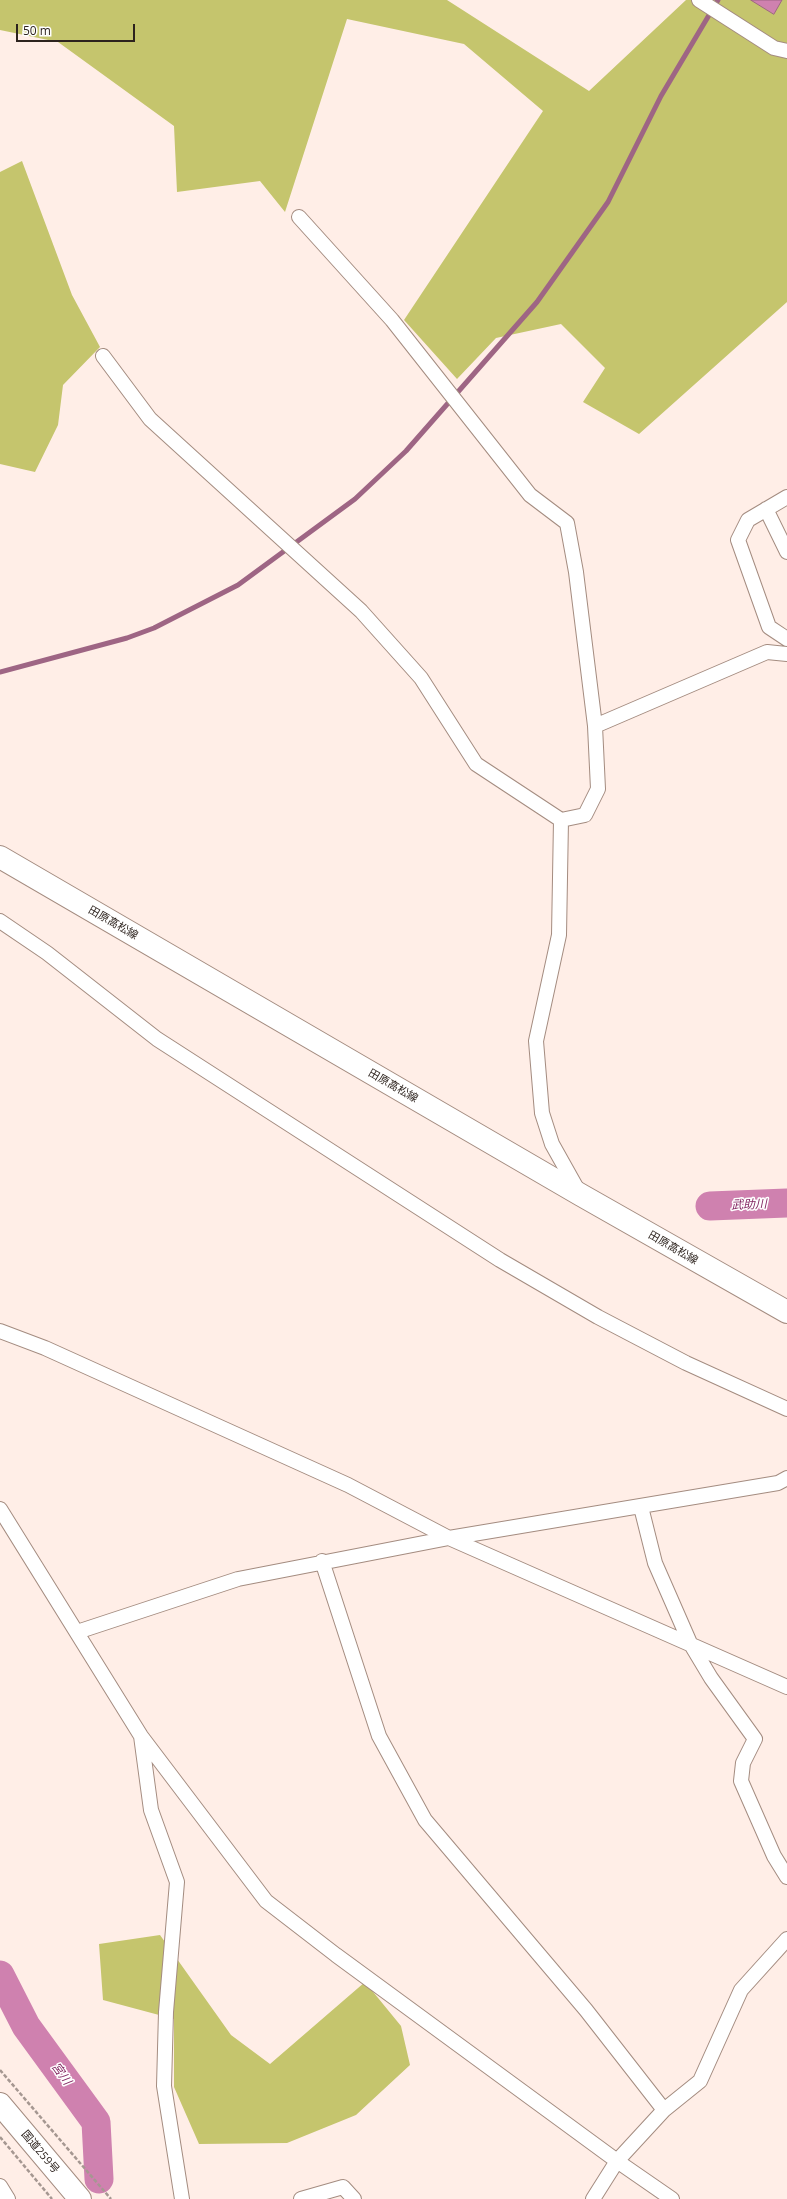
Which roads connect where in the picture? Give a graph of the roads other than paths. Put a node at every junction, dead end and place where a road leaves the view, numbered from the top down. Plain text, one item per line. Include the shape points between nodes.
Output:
1 (699, 0) edge
2 (787, 51) edge
3 (299, 217) dead end
4 (103, 356) dead end
5 (787, 496) edge
6 (766, 509) junction
7 (787, 552) edge
8 (787, 639) edge
9 (787, 654) edge
10 (595, 726) junction
11 (561, 820) junction
12 (0, 857) edge
13 (0, 922) edge
14 (581, 1195) junction
15 (787, 1312) edge
16 (0, 1331) edge
17 (787, 1409) edge
18 (787, 1478) edge
19 (641, 1507) junction
20 (0, 1510) edge
21 (449, 1538) junction
22 (322, 1561) junction
23 (77, 1632) junction
24 (690, 1643) junction
25 (787, 1687) edge
26 (141, 1736) junction
27 (787, 1877) edge
28 (787, 1939) edge
29 (0, 2104) edge
30 (664, 2110) junction
31 (617, 2161) junction
32 (0, 2186) edge
33 (8, 2199) edge
34 (80, 2199) edge
35 (182, 2199) edge
36 (301, 2199) edge
37 (354, 2199) edge
38 (593, 2199) edge
39 (672, 2199) edge

1 - 2 street via 774,48
3 - 10 street via 392,320 530,495 567,523 576,572
4 - 11 street via 150,419 361,611 421,678 476,764
5 - 6 street
6 - 7 street
6 - 8 street via 748,520 738,540 769,627
9 - 10 street via 767,652
10 - 11 street via 598,789 585,815
11 - 14 street via 559,935 536,1041 542,1113 552,1144
12 - 14 main road, 田原高松線
13 - 17 street via 47,953 157,1039 500,1260 598,1317 672,1356
14 - 15 main road, 田原高松線
16 - 21 street via 45,1348 348,1485
18 - 19 street via 778,1483
19 - 21 street
19 - 24 street via 655,1563
20 - 23 street via 14,1536
21 - 22 street
21 - 24 street
22 - 23 street via 238,1579
22 - 30 street via 379,1736 425,1820 586,2010
23 - 26 street
24 - 25 street
24 - 27 street via 711,1678 755,1739 743,1763 741,1781 774,1856
26 - 31 street via 266,1901
26 - 35 street via 150,1810 177,1882 166,2012 164,2086
28 - 30 street via 741,1990 700,2081
29 - 34 main road, 国道259号
30 - 31 street
31 - 38 street
31 - 39 street
32 - 33 street
36 - 37 street via 343,2187

